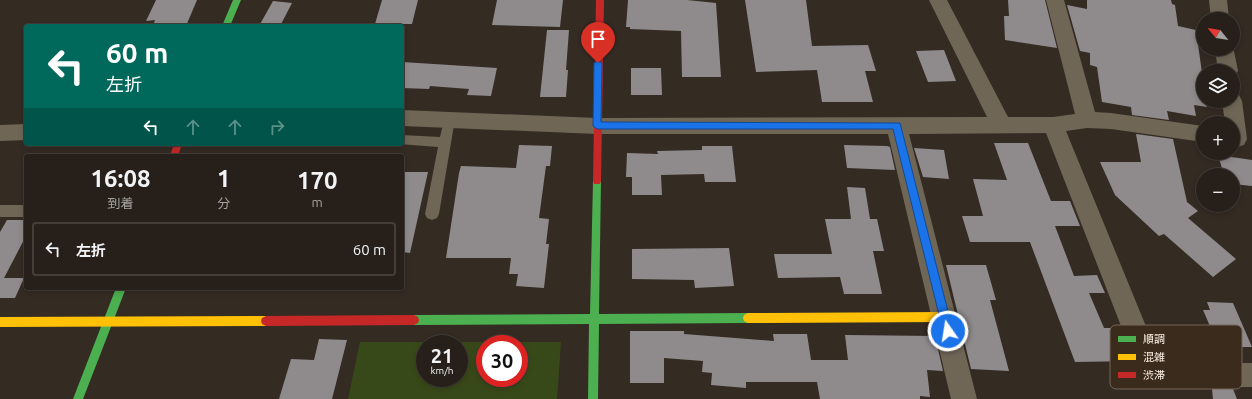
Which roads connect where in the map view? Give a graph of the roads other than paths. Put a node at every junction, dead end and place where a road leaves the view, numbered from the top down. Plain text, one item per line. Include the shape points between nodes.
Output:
1 (237, 0) edge
2 (600, 0) edge
3 (938, 0) edge
4 (1055, 0) edge
5 (1218, 0) edge
6 (1219, 12) edge
7 (227, 24) edge
8 (1234, 108) edge
9 (404, 118) edge
10 (449, 119) junction
11 (1087, 120) junction
12 (1053, 125) junction
13 (597, 126) junction
14 (897, 126) junction
15 (1002, 126) junction
16 (0, 132) edge
17 (24, 132) edge
18 (1196, 133) edge
19 (404, 140) edge
20 (1241, 140) edge
21 (445, 142) junction
22 (0, 211) edge
23 (24, 211) edge
24 (432, 214) dead end
25 (121, 290) edge
26 (945, 317) junction
27 (595, 320) junction
28 (0, 322) edge
29 (108, 322) junction
30 (1133, 325) edge
31 (1242, 375) edge
32 (1252, 375) edge
33 (78, 399) edge
34 (593, 399) edge
35 (964, 399) edge

1 - 7 street
2 - 13 street
3 - 15 street
4 - 11 street
5 - 6 street
8 - 20 street
9 - 10 street
10 - 13 street
10 - 21 lane
11 - 12 street
11 - 18 street
12 - 15 street
12 - 30 street
13 - 14 street
13 - 27 street
14 - 15 street
14 - 26 street
16 - 17 street
19 - 21 lane
21 - 24 lane
22 - 23 lane
25 - 29 street
26 - 27 street
26 - 35 street
27 - 29 street
27 - 34 street
28 - 29 street
29 - 33 street
31 - 32 street

